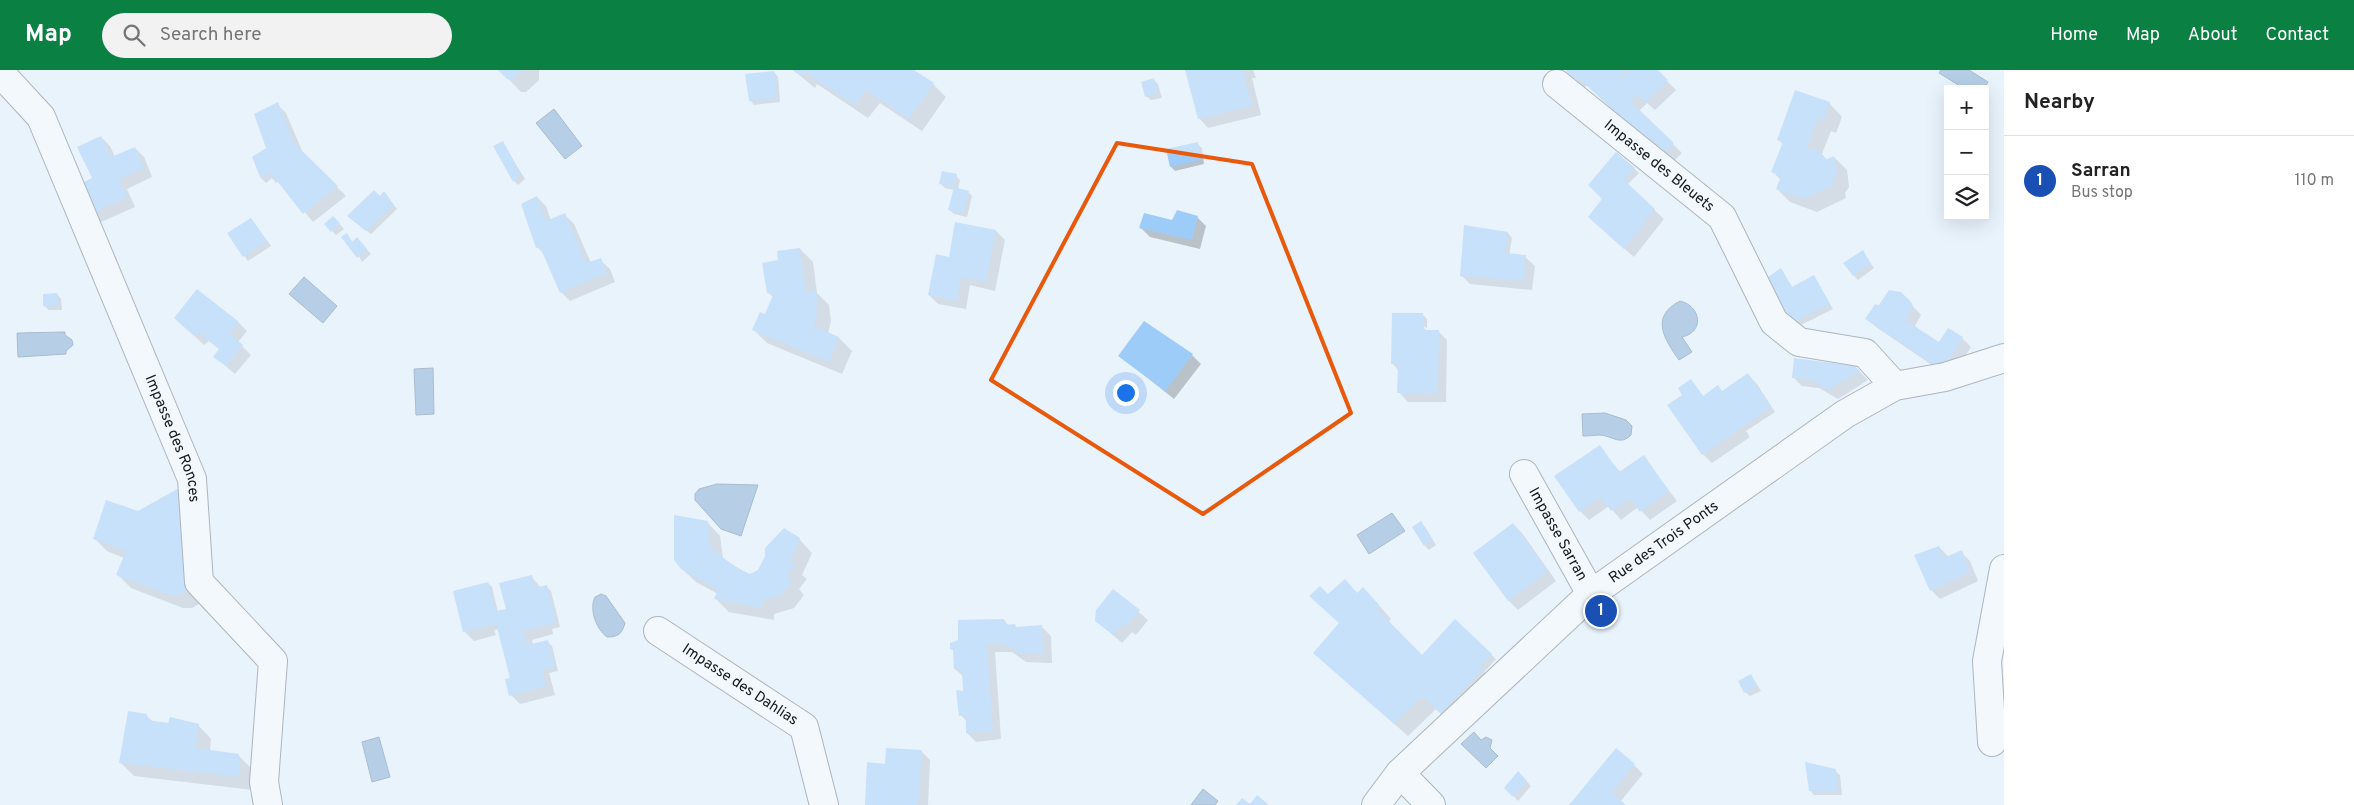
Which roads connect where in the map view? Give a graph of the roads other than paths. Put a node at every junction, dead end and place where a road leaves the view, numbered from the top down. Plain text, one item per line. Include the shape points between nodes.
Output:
1 (5, 80) edge
2 (1557, 84) dead end
3 (2003, 365) edge
4 (1895, 386) junction
5 (1524, 474) dead end
6 (2004, 569) edge
7 (1591, 594) junction
8 (658, 631) dead end
9 (1992, 742) dead end
10 (1400, 773) junction
11 (268, 805) edge
12 (824, 805) edge
13 (1376, 805) edge
14 (1431, 805) edge

1 - 11 street, Impasse des Ronces via 41,117 192,479 199,582 273,661 264,782
2 - 4 street, Impasse des Bleuets via 1722,217 1774,322 1799,342 1865,353
3 - 4 street, Rue des Trois Ponts
4 - 7 street, Rue des Trois Ponts via 1845,414
5 - 7 street, Impasse Sarran
6 - 9 street via 1987,661
7 - 10 street, Rue des Trois Ponts
8 - 12 street, Impasse des Dahlias via 804,727
10 - 13 street, Rue des Trois Ponts
10 - 14 street

